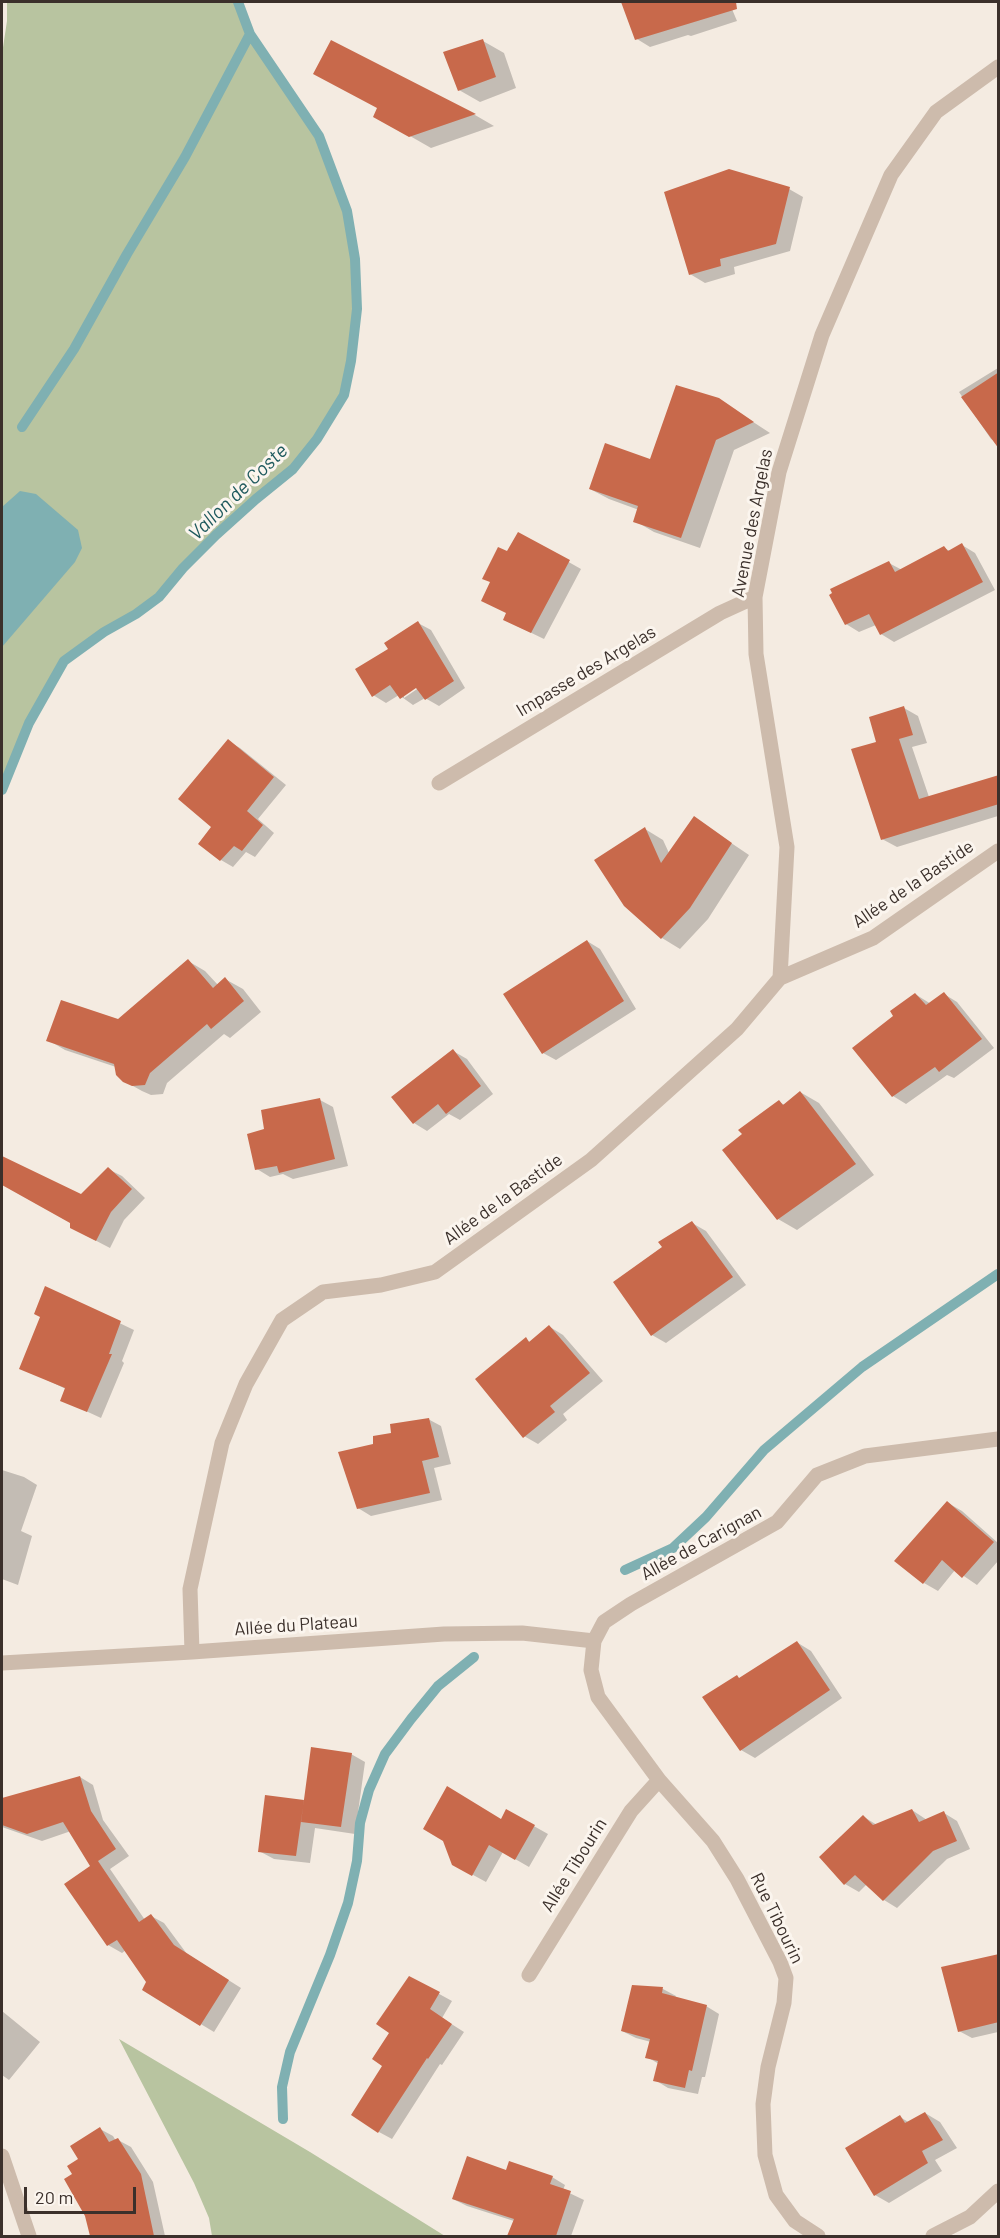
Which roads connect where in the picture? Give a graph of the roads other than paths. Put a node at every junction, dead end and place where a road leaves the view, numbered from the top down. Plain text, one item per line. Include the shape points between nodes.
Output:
1 (999, 67) edge
2 (755, 597) junction
3 (438, 783) dead end
4 (999, 851) edge
5 (780, 978) junction
6 (999, 1439) edge
7 (594, 1641) junction
8 (192, 1652) junction
9 (2, 1663) edge
10 (659, 1780) junction
11 (529, 1975) dead end
12 (2, 2156) edge
13 (999, 2191) edge
14 (29, 2236) edge
15 (818, 2236) edge
16 (933, 2236) edge

1 - 2 street, Avenue des Argelas via 936,112 891,175 822,335 779,472
2 - 3 street, Impasse des Argelas via 720,614
2 - 5 street, Avenue des Argelas via 756,654 787,847
4 - 5 street, Allée de la Bastide via 873,938
5 - 8 street, Allée de la Bastide via 737,1029 591,1160 435,1272 381,1285 323,1292 282,1320 246,1384 222,1443 190,1589
6 - 7 street, Allée de Carignan via 865,1456 817,1474 777,1522 631,1604 604,1622
7 - 8 street, Allée du Plateau via 522,1633 444,1634
7 - 10 street, Rue Tibourin via 591,1670 598,1697
8 - 9 street, Allée du Plateau
10 - 11 street, Allée Tibourin via 631,1811
10 - 15 street, Rue Tibourin via 714,1841 737,1878 786,1978 763,2104 765,2155 776,2195 795,2221
12 - 14 street
13 - 16 street via 969,2217

